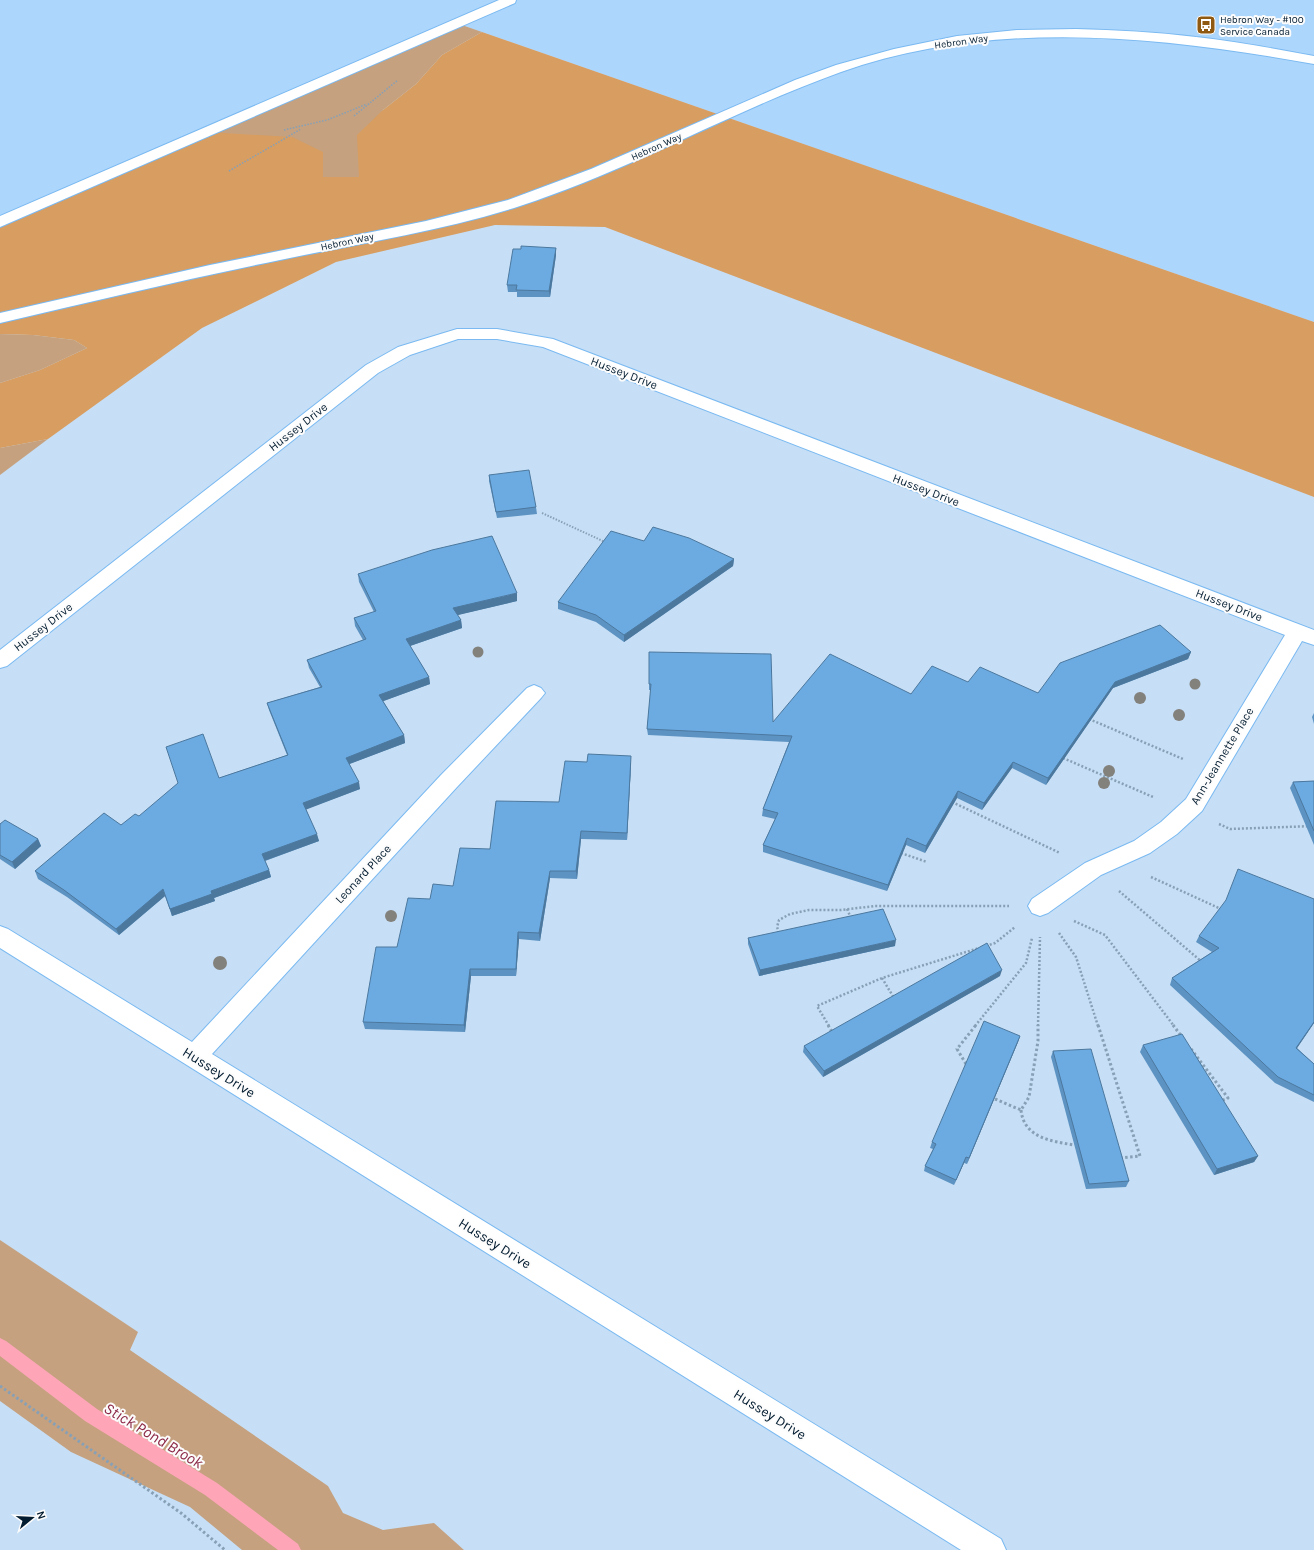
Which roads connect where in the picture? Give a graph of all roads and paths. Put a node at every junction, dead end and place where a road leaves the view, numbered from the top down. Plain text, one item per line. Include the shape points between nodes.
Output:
1 (510, 0) edge
2 (1314, 60) edge
3 (354, 116) dead end
4 (303, 128) junction
5 (284, 130) dead end
6 (229, 171) dead end
7 (0, 222) edge
8 (0, 318) edge
9 (542, 513) dead end
10 (607, 543) edge
11 (1306, 635) edge
12 (0, 661) edge
13 (534, 693) dead end
14 (1087, 718) edge
15 (1060, 756) edge
16 (1213, 772) junction
17 (949, 801) edge
18 (1187, 812) junction
19 (1314, 826) edge
20 (898, 852) edge
21 (1114, 860) junction
22 (927, 862) dead end
23 (1093, 869) junction
24 (1040, 906) junction
25 (847, 909) junction
26 (1222, 910) edge
27 (852, 922) edge
28 (0, 936) edge
29 (780, 937) edge
30 (1206, 966) edge
31 (882, 978) junction
32 (896, 1000) edge
33 (834, 1034) edge
34 (1185, 1042) edge
35 (1190, 1048) edge
36 (194, 1057) junction
37 (966, 1064) edge
38 (994, 1098) edge
39 (1218, 1103) edge
40 (1021, 1110) junction
41 (1074, 1145) edge
42 (1118, 1158) edge
43 (0, 1386) edge
44 (225, 1550) edge
45 (990, 1550) edge

1 - 7 street
2 - 8 street, Hebron Way via 1255,48 1091,33 1038,33 938,44 844,67 749,104 579,179 510,204 440,222 216,268
3 - 4 path via 369,103
4 - 5 path
4 - 6 path
9 - 10 path
11 - 12 street, Hussey Drive via 547,343 497,334 457,334 404,350 372,369
11 - 16 street, Ann-Jeannette Place
13 - 36 street, Leonard Place via 449,781
14 - 16 path
15 - 18 path
16 - 18 street, Ann-Jeannette Place via 1194,805
17 - 23 path
18 - 19 path via 1230,829
18 - 21 street, Ann-Jeannette Place via 1142,847
20 - 22 path
21 - 23 street, Ann-Jeannette Place
21 - 26 path
23 - 24 street, Ann-Jeannette Place
23 - 30 path
24 - 25 path via 874,906
24 - 31 path via 995,943
24 - 34 path via 1105,935
24 - 37 path via 1026,963 957,1049
24 - 40 path via 1038,1042 1029,1097
24 - 42 path via 1076,957 1140,1156
25 - 27 path
25 - 29 path via 809,910 790,914 779,920 777,927
28 - 36 street, Hussey Drive
31 - 32 path
31 - 33 path via 817,1006
35 - 39 path via 1228,1098
36 - 45 street, Hussey Drive
38 - 40 path
40 - 41 path via 1021,1116 1027,1126 1042,1138
43 - 44 path via 181,1513

